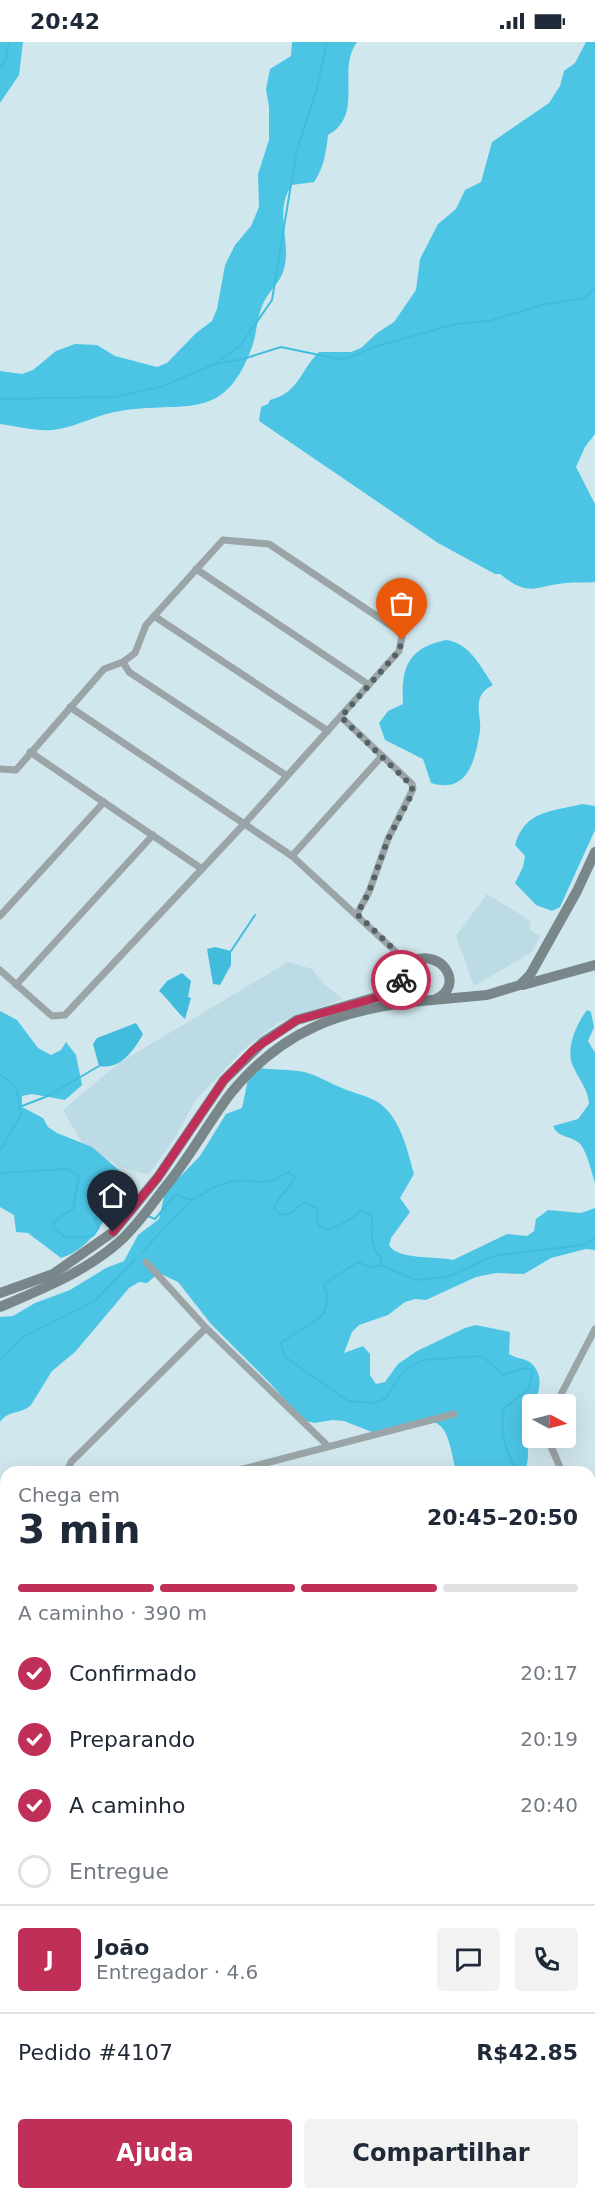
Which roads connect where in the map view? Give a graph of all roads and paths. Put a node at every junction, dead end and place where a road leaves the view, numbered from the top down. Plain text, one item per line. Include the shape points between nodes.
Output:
1 (196, 569) junction
2 (154, 616) junction
3 (123, 662) junction
4 (369, 685) junction
5 (70, 706) junction
6 (341, 717) junction
7 (328, 730) junction
8 (30, 752) junction
9 (382, 756) junction
10 (0, 769) edge
11 (287, 776) junction
12 (104, 802) junction
13 (245, 823) junction
14 (153, 835) junction
15 (595, 852) edge
16 (292, 856) junction
17 (202, 869) junction
18 (357, 914) junction
19 (0, 916) edge
20 (408, 963) junction
21 (595, 965) edge
22 (0, 970) edge
23 (449, 977) junction
24 (402, 979) junction
25 (16, 985) junction
26 (520, 985) junction
27 (474, 996) junction
28 (436, 999) junction
29 (422, 1001) junction
30 (146, 1262) dead end
31 (0, 1293) edge
32 (0, 1307) edge
33 (206, 1328) junction
34 (595, 1329) edge
35 (561, 1394) edge
36 (454, 1414) dead end
37 (328, 1446) junction
38 (552, 1448) edge
39 (69, 1466) edge
40 (255, 1466) edge
41 (559, 1466) edge

1 - 2 street
1 - 4 street
1 - 4 street via 223,540 266,543 389,624 401,634 402,644
2 - 3 street via 144,628 137,649
2 - 7 street
3 - 5 street via 104,669
3 - 11 street via 129,672
4 - 6 street
5 - 8 street
5 - 13 street
6 - 7 street
6 - 9 street
7 - 11 street
8 - 10 street via 16,770
8 - 12 street
9 - 16 street
9 - 18 street via 412,784 413,792 388,839
11 - 13 street
12 - 14 street
12 - 19 street
13 - 16 street
13 - 17 street
14 - 17 street
14 - 25 street
15 - 26 main road via 578,891 530,975
16 - 18 street
17 - 25 street via 65,1015 52,1016
18 - 20 street
20 - 23 main road via 431,958 443,965
20 - 24 main road
21 - 26 main road
22 - 25 street
23 - 27 main road via 458,990
23 - 28 main road via 446,991
24 - 29 main road via 407,996
24 - 31 main road via 387,994 297,1020 253,1050 224,1080 176,1152 113,1232 52,1274
26 - 27 main road
27 - 28 main road
28 - 29 main road
29 - 32 main road via 327,1021 265,1055 230,1095 177,1172 120,1241 90,1266
30 - 33 street
33 - 37 street
33 - 39 street
34 - 35 street
36 - 37 street
37 - 40 street
38 - 41 street

